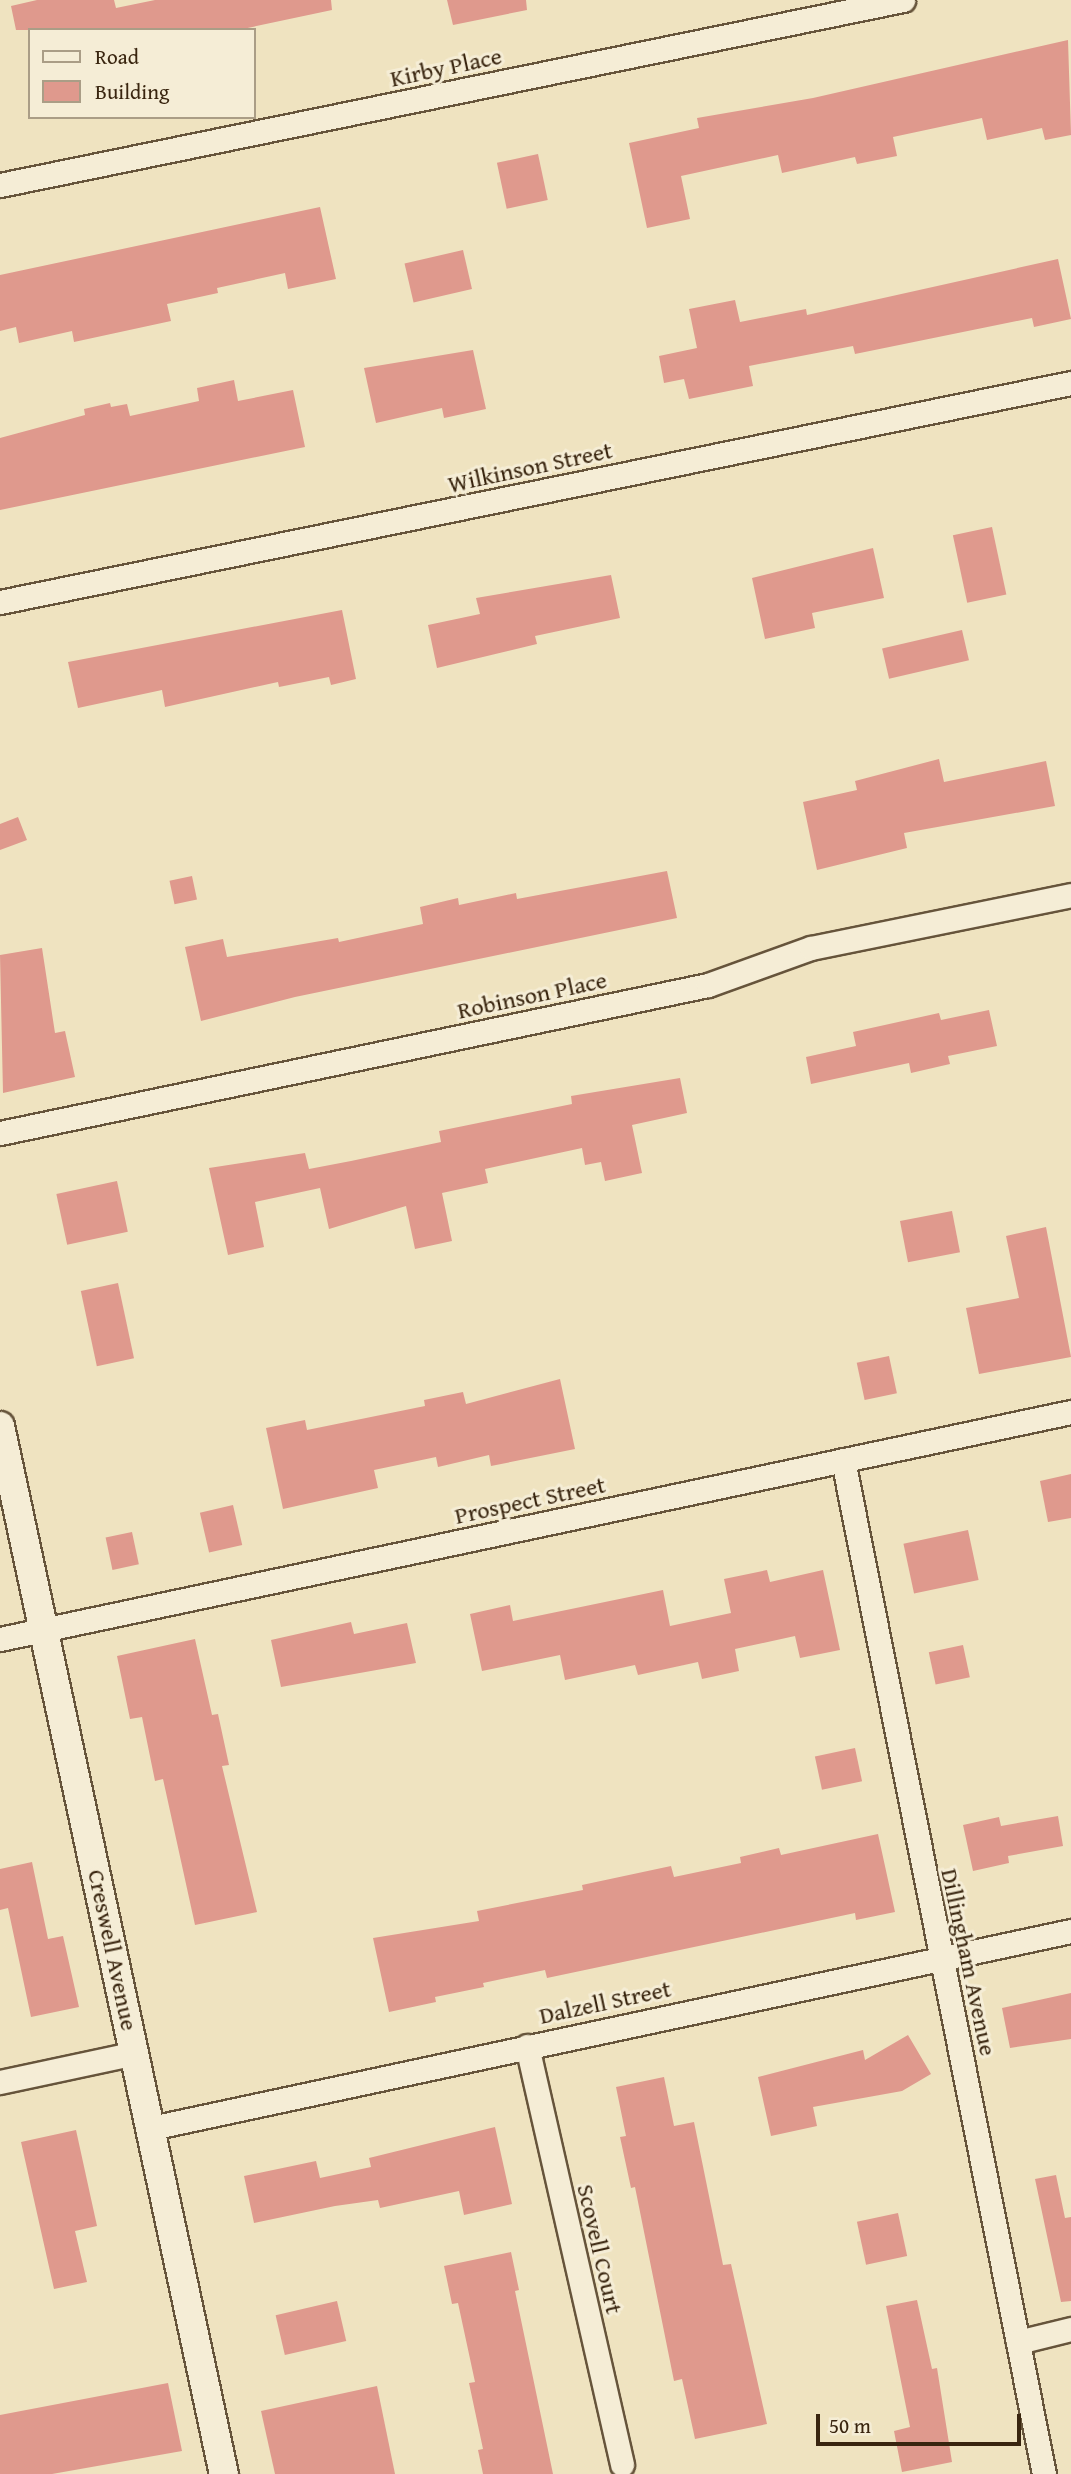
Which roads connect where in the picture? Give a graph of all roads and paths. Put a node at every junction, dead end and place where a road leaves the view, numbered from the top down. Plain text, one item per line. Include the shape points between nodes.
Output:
1 (903, 0) edge
2 (0, 185) edge
3 (1071, 383) edge
4 (0, 602) edge
5 (1071, 895) edge
6 (0, 1133) edge
7 (1071, 1412) edge
8 (0, 1426) edge
9 (843, 1460) junction
10 (44, 1630) junction
11 (0, 1639) edge
12 (1071, 1931) edge
13 (942, 1958) junction
14 (527, 2046) junction
15 (135, 2053) junction
16 (0, 2082) edge
17 (151, 2128) junction
18 (1071, 2329) edge
19 (1018, 2342) junction
20 (622, 2464) dead end
21 (224, 2474) edge
22 (1044, 2474) edge

1 - 2 street, Kirby Place
3 - 4 street, Wilkinson Street
5 - 6 street, Robinson Place via 811,948 708,985
7 - 9 street, Prospect Street
8 - 10 street, Creswell Avenue
9 - 10 street, Prospect Street
9 - 13 street, Dillingham Avenue
10 - 11 street, Prospect Street
10 - 15 street, Creswell Avenue
12 - 13 street, Dalzell Street
13 - 14 street, Dalzell Street
13 - 19 street, Dillingham Avenue via 998,2221
14 - 17 street, Dalzell Street
14 - 20 street, Scovell Court
15 - 16 street
15 - 17 street, Creswell Avenue
17 - 21 street, Creswell Avenue
18 - 19 street
19 - 22 street, Dillingham Avenue

